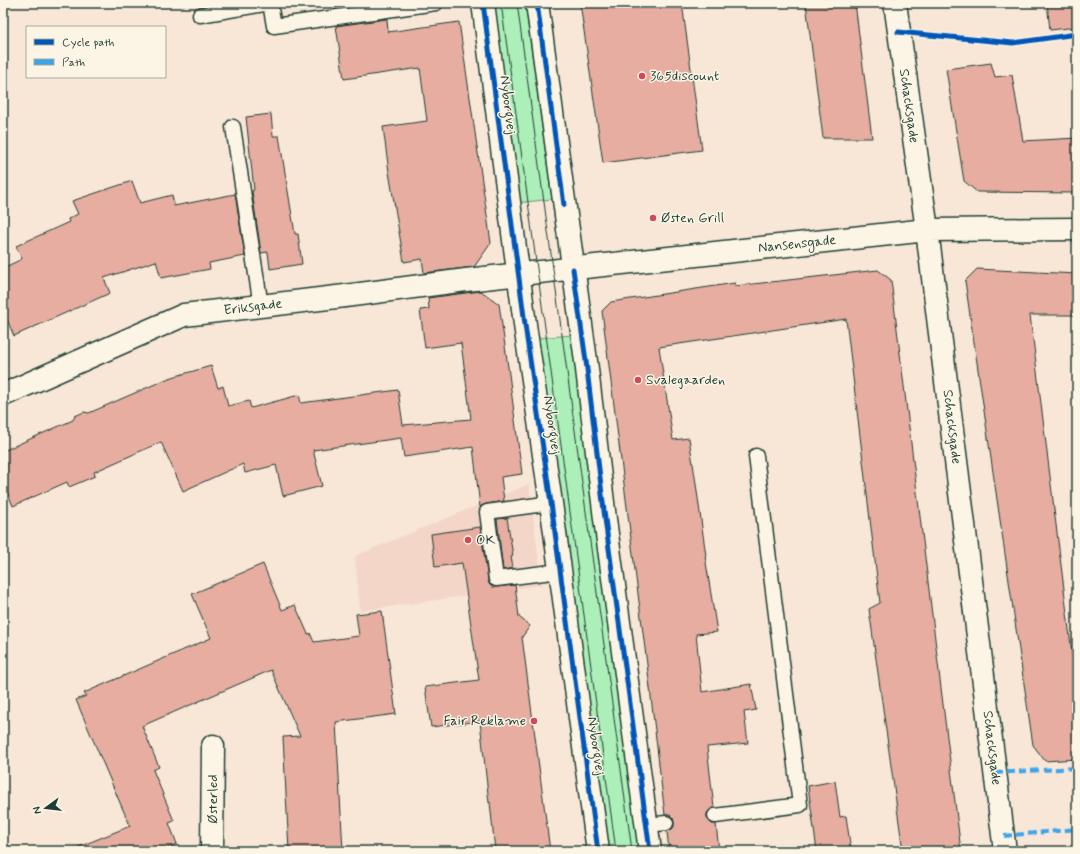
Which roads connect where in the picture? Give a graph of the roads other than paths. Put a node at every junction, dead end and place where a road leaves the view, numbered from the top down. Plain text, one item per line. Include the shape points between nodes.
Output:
1 (436, 3) edge
2 (483, 3) edge
3 (536, 3) edge
4 (895, 3) edge
5 (200, 15) dead end
6 (233, 127) dead end
7 (1077, 229) edge
8 (927, 230) junction
9 (573, 268) junction
10 (518, 274) junction
11 (261, 306) junction
12 (3, 396) edge
13 (756, 456) dead end
14 (551, 503) junction
15 (560, 571) junction
16 (213, 746) dead end
17 (715, 816) dead end
18 (212, 851) edge
19 (598, 851) edge
20 (650, 851) edge
21 (1005, 851) edge

1 - 5 lane via 274,26 270,3
2 - 10 street, Nyborgvej
3 - 9 street
4 - 8 street, Schacksgade
6 - 11 lane
7 - 8 street, Nansensgade
8 - 9 street, Nansensgade
8 - 21 street, Schacksgade
9 - 10 street, Nansensgade
9 - 20 street via 605,519 656,824
10 - 11 street, Eriksgade
10 - 14 street, Nyborgvej
11 - 12 street, Eriksgade via 184,315
13 - 17 lane via 800,805
14 - 15 street, Nyborgvej
14 - 15 lane via 487,512 496,579
15 - 19 street, Nyborgvej
16 - 18 street, Østerled

